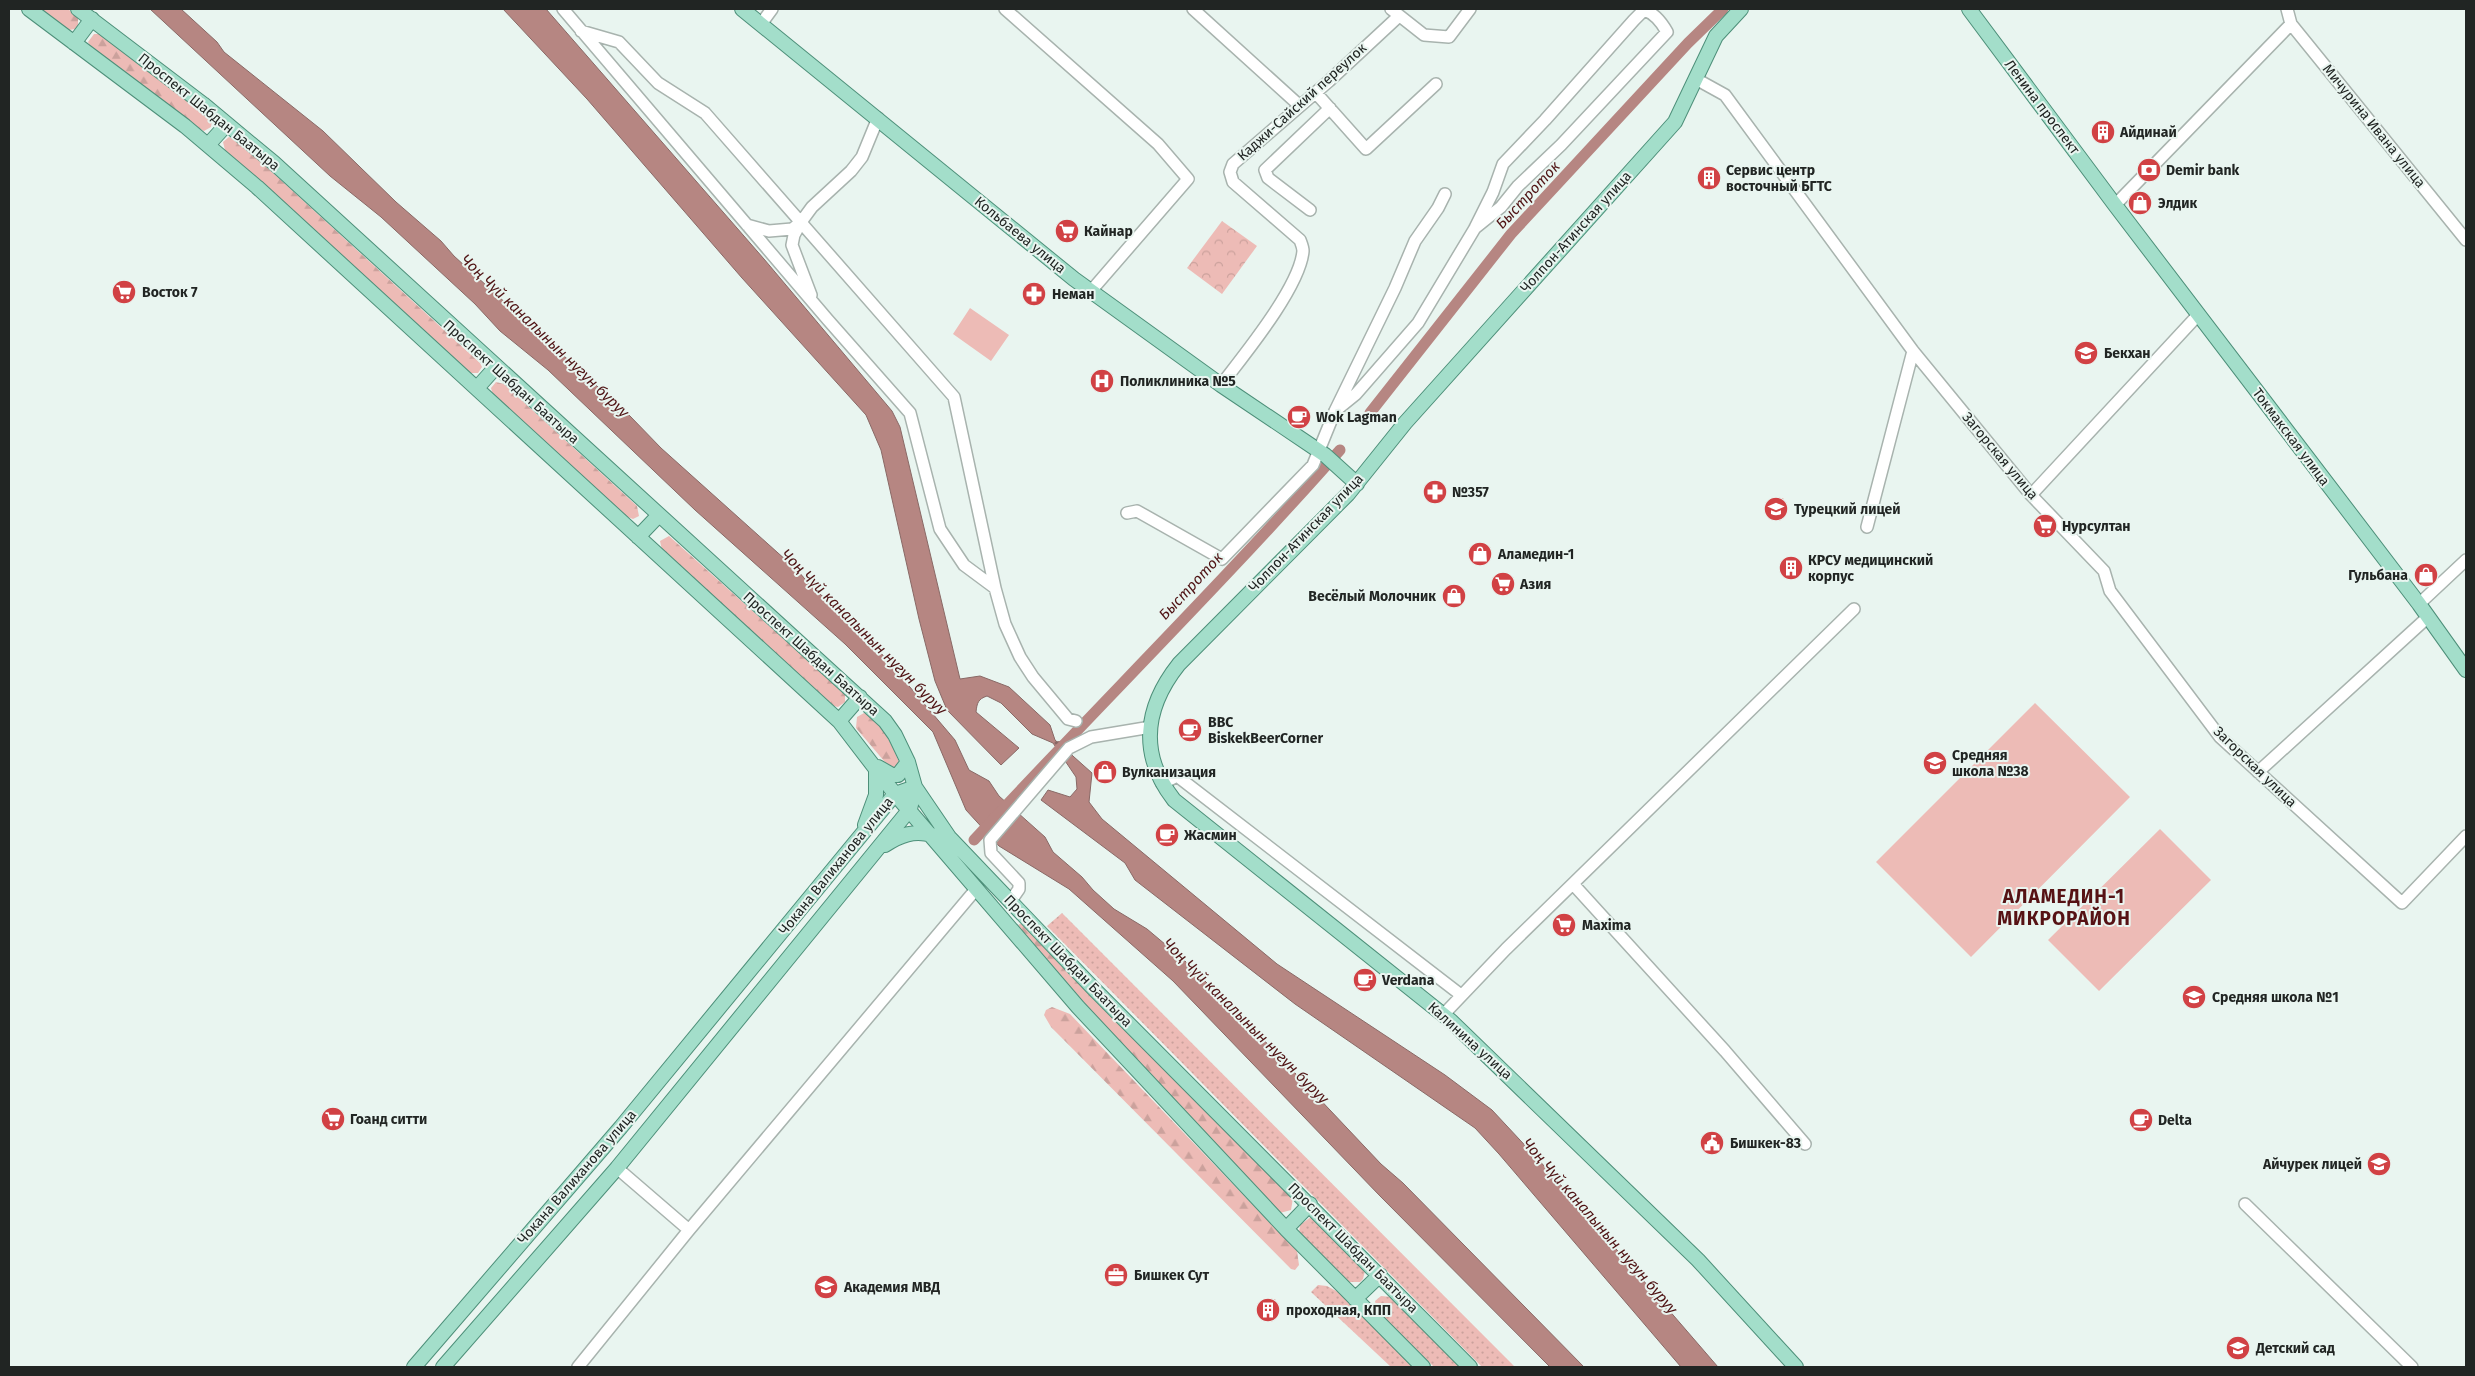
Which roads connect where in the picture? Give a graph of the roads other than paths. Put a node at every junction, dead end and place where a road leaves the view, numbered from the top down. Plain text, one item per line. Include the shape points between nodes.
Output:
1 (29, 9) edge
2 (78, 9) edge
3 (563, 9) edge
4 (742, 9) edge
5 (772, 9) edge
6 (1005, 9) edge
7 (1193, 9) edge
8 (1470, 9) edge
9 (1741, 9) edge
10 (1969, 9) edge
11 (2287, 9) edge
12 (1395, 12) edge
13 (92, 19) junction
14 (761, 24) junction
15 (2291, 24) junction
16 (581, 31) junction
17 (74, 43) junction
18 (1696, 79) junction
19 (1436, 84) dead end
20 (1316, 92) junction
21 (1300, 106) junction
22 (1330, 108) junction
23 (878, 118) junction
24 (227, 124) junction
25 (208, 145) junction
26 (1445, 194) dead end
27 (2115, 205) junction
28 (1310, 210) dead end
29 (801, 222) junction
30 (747, 225) junction
31 (1475, 228) junction
32 (2466, 240) edge
33 (1091, 291) junction
34 (814, 304) junction
35 (2198, 314) junction
36 (1913, 351) junction
37 (495, 368) junction
38 (1222, 385) junction
39 (476, 388) junction
40 (1335, 411) junction
41 (1322, 453) junction
42 (1357, 484) junction
43 (2031, 495) junction
44 (1126, 513) dead end
45 (658, 516) junction
46 (1867, 527) dead end
47 (638, 537) junction
48 (2466, 560) edge
49 (995, 588) junction
50 (2418, 604) junction
51 (1854, 609) dead end
52 (2428, 617) junction
53 (2466, 670) edge
54 (860, 697) junction
55 (1076, 720) dead end
56 (838, 721) junction
57 (1151, 727) junction
58 (908, 762) junction
59 (875, 765) junction
60 (2258, 772) junction
61 (1162, 784) junction
62 (915, 787) junction
63 (895, 794) junction
64 (910, 809) junction
65 (932, 834) junction
66 (2466, 836) edge
67 (860, 837) junction
68 (876, 851) junction
69 (1573, 884) junction
70 (977, 888) junction
71 (1010, 902) junction
72 (1461, 995) junction
73 (1442, 1015) junction
74 (1805, 1144) dead end
75 (617, 1168) junction
76 (1310, 1204) junction
77 (2245, 1204) dead end
78 (1286, 1229) junction
79 (689, 1230) junction
80 (1380, 1275) junction
81 (1355, 1299) junction
82 (414, 1367) edge
83 (443, 1367) edge
84 (578, 1367) edge
85 (1423, 1367) edge
86 (1470, 1367) edge
87 (1796, 1367) edge
88 (2412, 1367) edge

1 - 17 main road, Проспект Шабдан Баатыра
2 - 13 main road, Проспект Шабдан Баатыра
3 - 16 street
4 - 14 main road, Кольбаева улица
5 - 14 street
6 - 33 street via 1158,144 1188,179
7 - 21 street
8 - 12 street via 1449,38 1424,34
9 - 18 main road, Чолпон-Атинская улица via 1716,36
10 - 27 main road, Ленина проспект
11 - 15 street, Мичурина Ивана улица
12 - 20 street, Каджи-Сайский переулок
13 - 17 main road
13 - 24 main road, Проспект Шабдан Баатыра
14 - 23 main road, Кольбаева улица
15 - 27 street
15 - 32 street, Мичурина Ивана улица
16 - 29 street via 619,42 658,83 705,113
16 - 30 street
17 - 25 main road, Проспект Шабдан Баатыра
18 - 36 street, Загорская улица via 1725,95
18 - 42 main road, Чолпон-Атинская улица via 1675,122 1406,423
19 - 22 street via 1366,149
20 - 21 street, Каджи-Сайский переулок
20 - 22 street
21 - 38 street, Каджи-Сайский переулок via 1233,164 1230,172 1233,182 1300,240 1303,250 1293,282 1283,300
22 - 28 street via 1265,170 1268,178
23 - 29 street via 862,156 851,171 812,207
23 - 33 main road, Кольбаева улица
24 - 25 main road
24 - 37 main road, Проспект Шабдан Баатыра via 274,163
25 - 39 main road, Проспект Шабдан Баатыра
26 - 40 street via 1415,241
27 - 35 main road, Токмакская улица
29 - 30 street via 792,229 769,231
29 - 34 street via 792,245
29 - 49 street via 954,397
30 - 34 street
31 - 31 street via 1503,164 1634,20 1644,10 1648,11 1667,32 1501,207
31 - 40 street via 1418,324 1356,394
33 - 38 main road, Кольбаева улица
34 - 49 street via 910,413 940,529 964,564
35 - 43 street
35 - 50 main road, Токмакская улица
36 - 43 street, Загорская улица
36 - 46 street
37 - 39 main road
37 - 45 main road, Проспект Шабдан Баатыра
38 - 41 main road, Кольбаева улица
39 - 47 main road, Проспект Шабдан Баатыра
40 - 41 street
41 - 42 main road, Кольбаева улица
41 - 44 street via 1222,559 1137,511
42 - 57 main road, Чолпон-Атинская улица via 1179,664 1161,691
43 - 60 street, Загорская улица via 2104,571 2110,591 2220,737
45 - 47 main road
45 - 54 main road, Проспект Шабдан Баатыра
47 - 56 main road, Проспект Шабдан Баатыра
48 - 50 street
49 - 55 street via 1005,624 1024,664 1068,719
50 - 52 main road, Токмакская улица
51 - 69 street
52 - 53 main road, Токмакская улица
52 - 60 street
54 - 56 main road
54 - 58 main road, Проспект Шабдан Баатыра via 895,735
56 - 59 main road, Проспект Шабдан Баатыра
57 - 61 main road, Калинина улица via 1151,756
57 - 71 street via 1091,738 1069,748 990,840 991,853 1018,883 1019,889
58 - 59 main road via 898,775 885,773
58 - 62 main road, Проспект Шабдан Баатыра
59 - 63 main road, Проспект Шабдан Баатыра
59 - 67 main road via 876,795
60 - 66 street, Загорская улица via 2402,903
61 - 72 street via 1177,776
61 - 73 main road, Калинина улица via 1188,813
62 - 63 main road, Чокана Валиханова улица
62 - 64 main road, Чокана Валиханова улица
62 - 71 main road, Проспект Шабдан Баатыра via 949,837
63 - 64 main road, Проспект Шабдан Баатыра
63 - 67 main road, Чокана Валиханова улица
64 - 65 main road, Проспект Шабдан Баатыра
64 - 68 main road, Чокана Валиханова улица
65 - 68 main road via 902,835
65 - 70 main road, Проспект Шабдан Баатыра
67 - 82 main road, Чокана Валиханова улица via 621,1127
68 - 75 main road, Чокана Валиханова улица
69 - 72 street
69 - 74 street
70 - 78 main road, Проспект Шабдан Баатыра via 1078,1006
70 - 79 street
71 - 76 main road, Проспект Шабдан Баатыра
72 - 73 street
73 - 87 main road, Калинина улица via 1691,1253
75 - 79 street
75 - 83 main road, Чокана Валиханова улица
76 - 78 main road
76 - 80 main road, Проспект Шабдан Баатыра
77 - 88 street
78 - 81 main road, Проспект Шабдан Баатыра
79 - 84 street
80 - 81 main road
80 - 86 main road, Проспект Шабдан Баатыра
81 - 85 main road, Проспект Шабдан Баатыра

